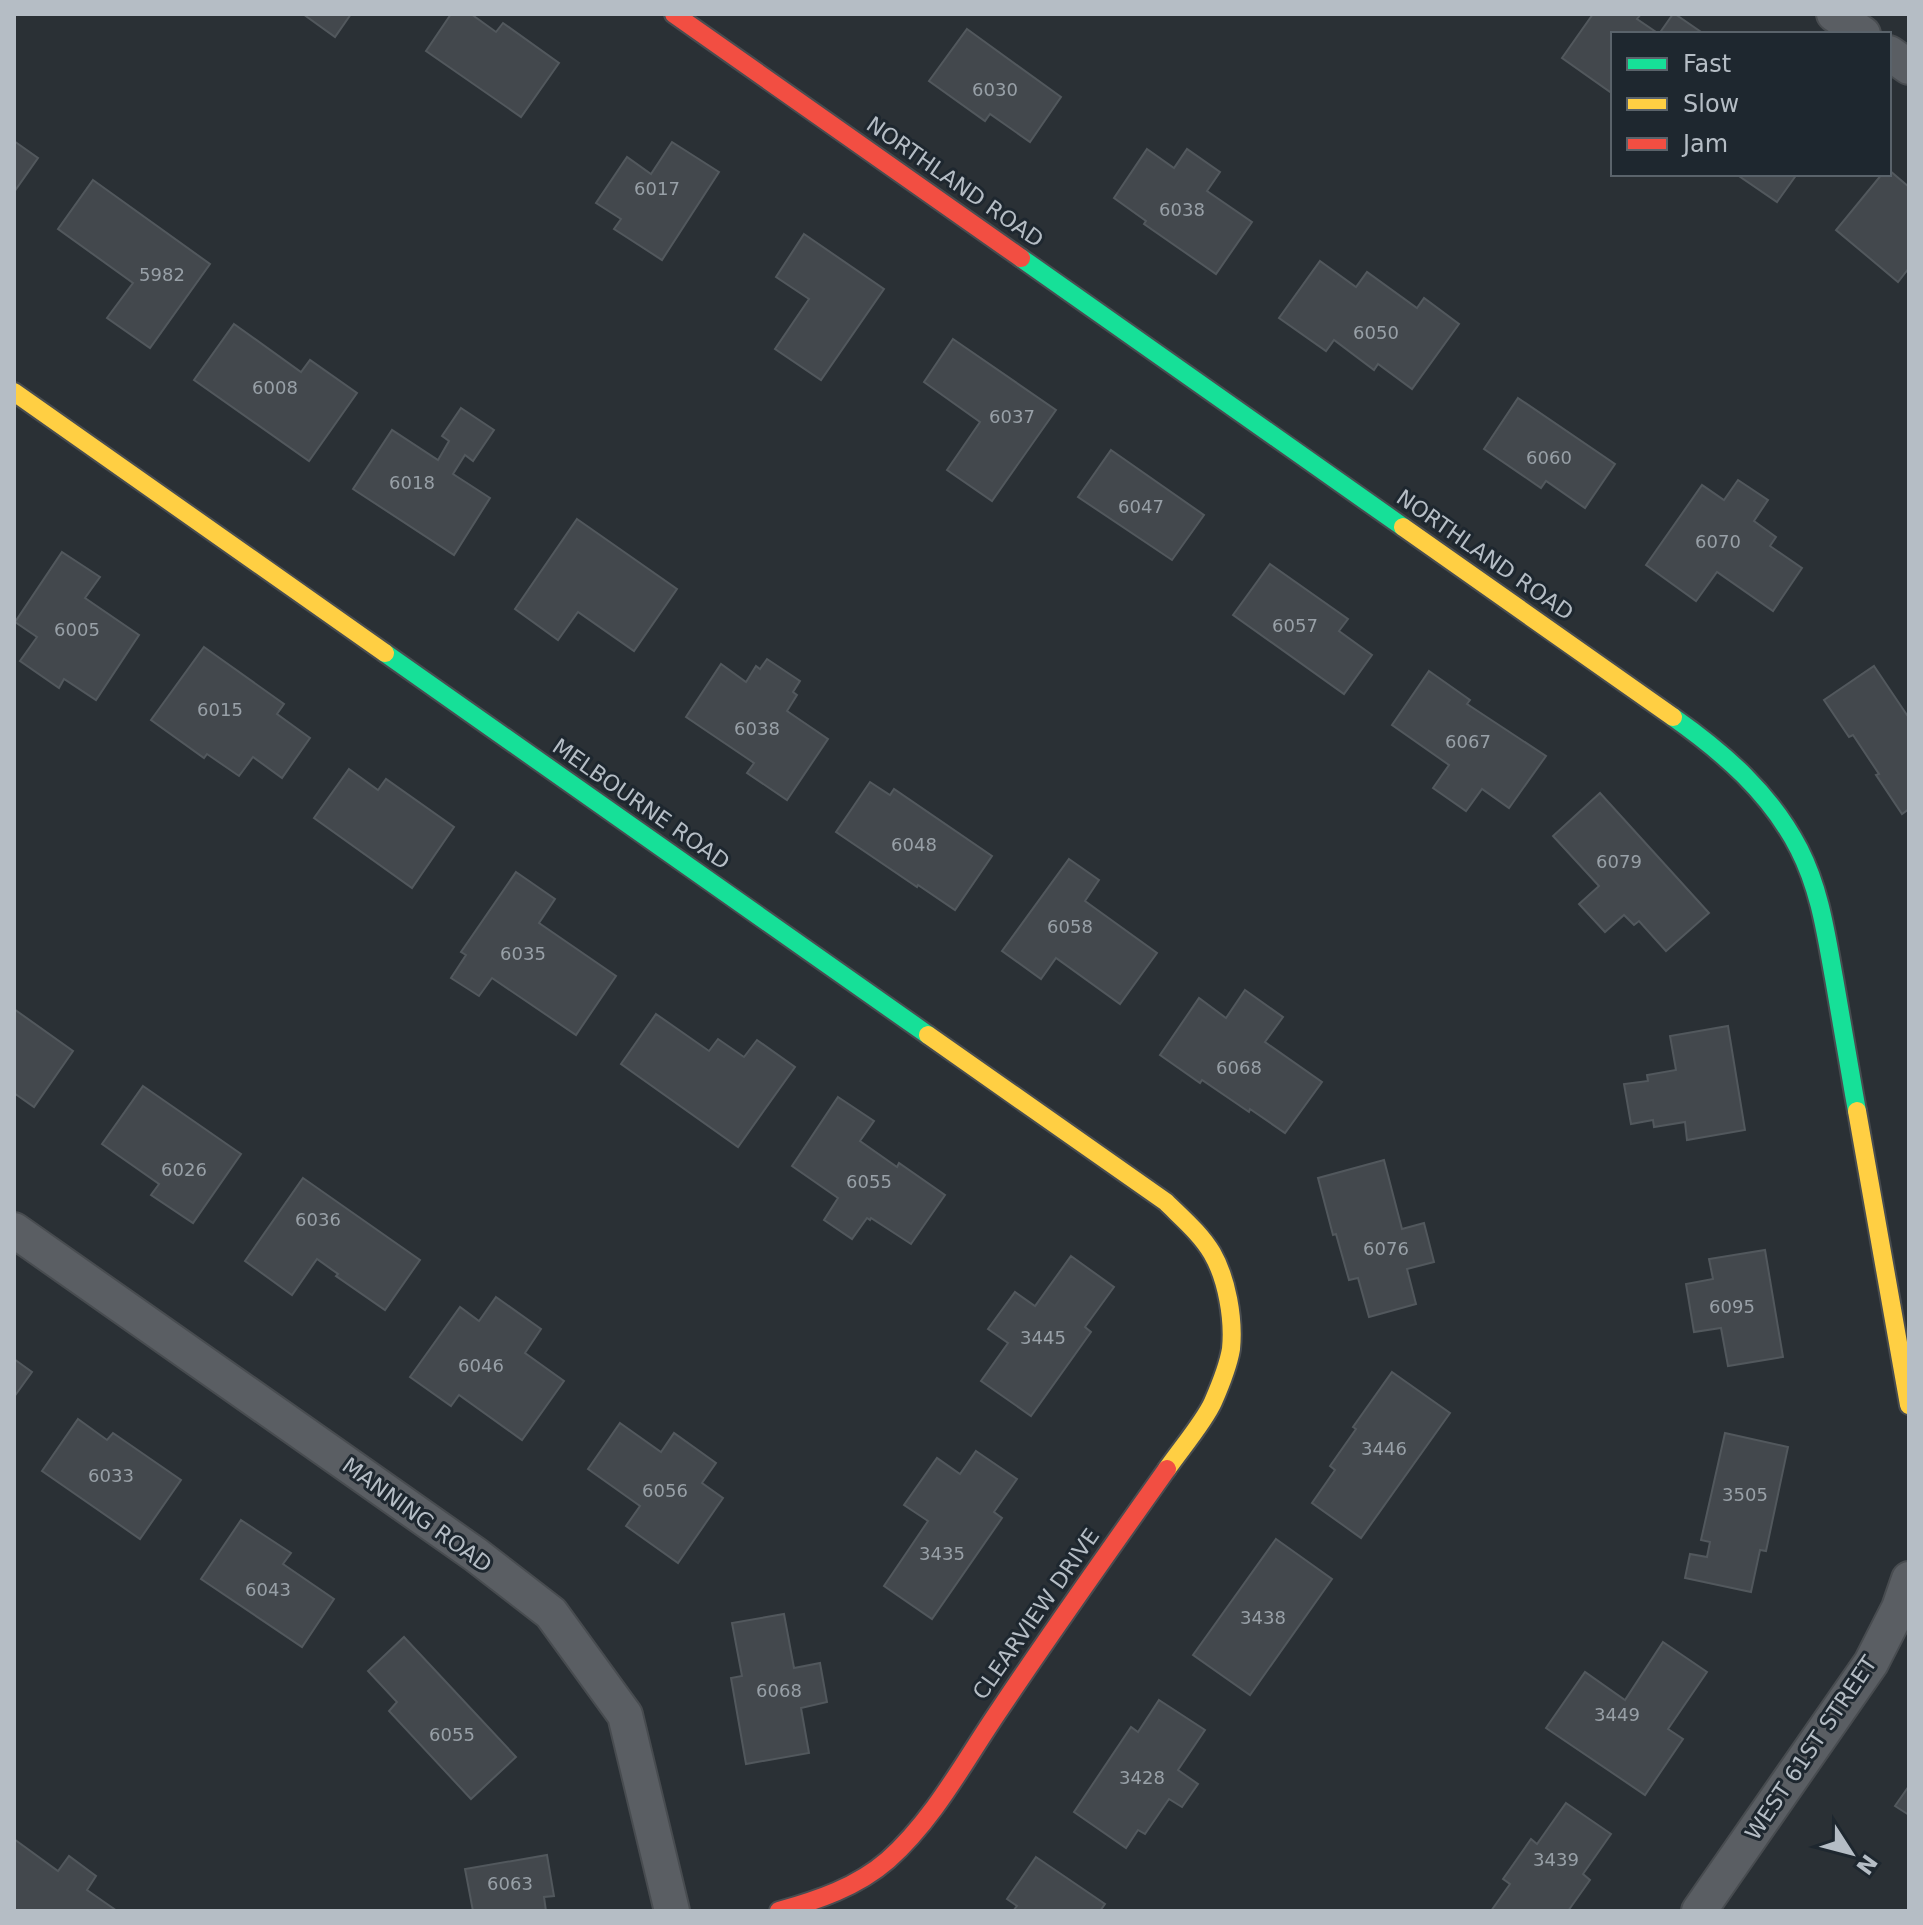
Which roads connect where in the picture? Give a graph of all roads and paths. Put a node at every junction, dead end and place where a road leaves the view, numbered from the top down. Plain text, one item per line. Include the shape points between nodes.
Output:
1 (674, 14) edge
2 (1834, 14) edge
3 (1860, 32) edge
4 (1891, 54) edge
5 (1909, 67) edge
6 (14, 392) edge
7 (14, 1230) edge
8 (1221, 1273) joint
9 (1907, 1379) edge
10 (1909, 1405) edge
11 (1909, 1579) edge
12 (672, 1911) edge
13 (779, 1911) edge
14 (1699, 1911) edge

1 - 9 street, NORTHLAND ROAD via 1704,739 1753,782 1789,831 1822,911
2 - 3 street
4 - 5 street
6 - 8 street, MELBOURNE ROAD via 1166,1202 1196,1231
7 - 12 street, MANNING ROAD via 551,1613 625,1715
8 - 13 street, CLEARVIEW DRIVE via 1229,1301 1231,1347 1212,1405 930,1813 887,1860 853,1885
9 - 10 street
11 - 14 street, WEST 61ST STREET via 1871,1663

